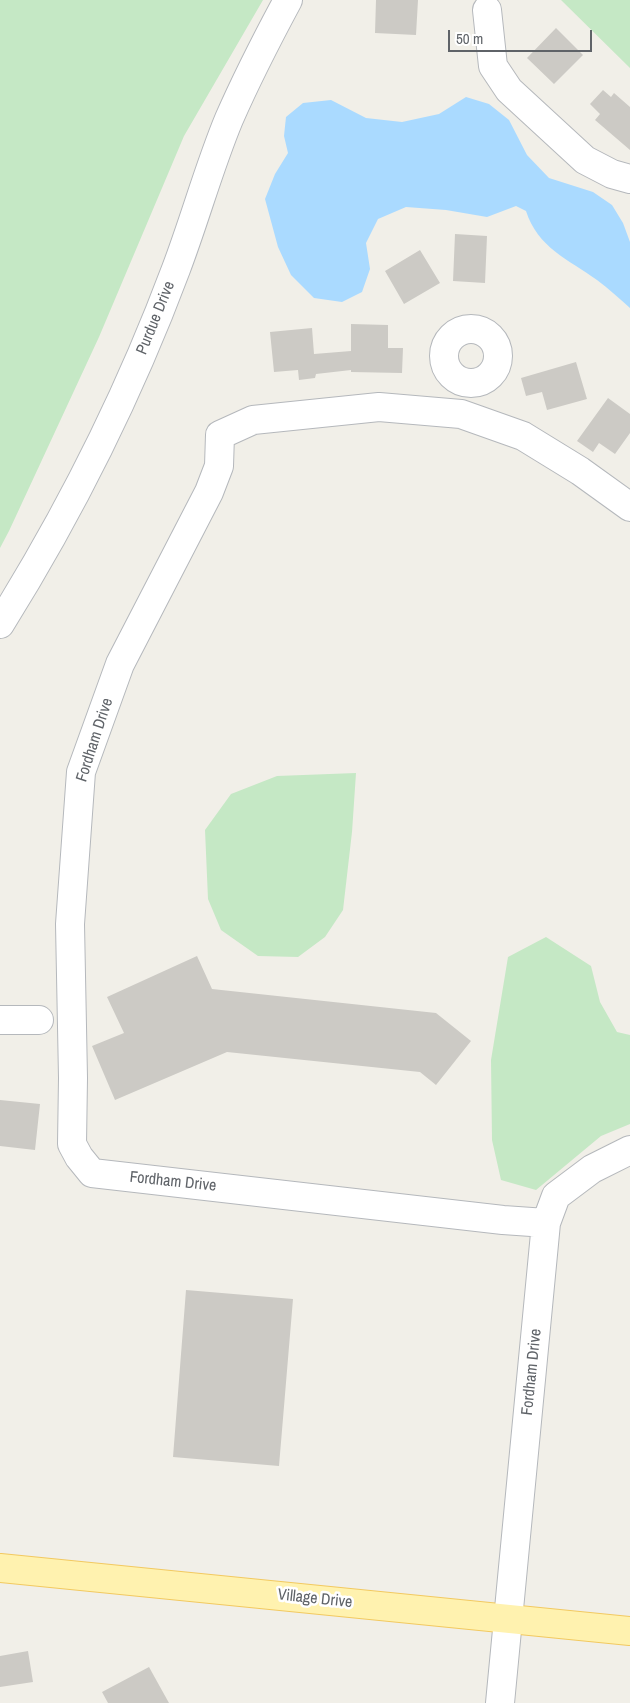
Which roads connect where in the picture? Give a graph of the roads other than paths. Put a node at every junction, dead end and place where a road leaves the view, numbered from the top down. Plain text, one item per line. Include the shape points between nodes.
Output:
1 (288, 0) edge
2 (487, 10) dead end
3 (630, 179) edge
4 (466, 382) dead end
5 (461, 414) junction
6 (630, 507) edge
7 (0, 624) edge
8 (0, 1020) edge
9 (39, 1020) dead end
10 (630, 1150) edge
11 (546, 1222) junction
12 (0, 1568) edge
13 (508, 1619) junction
14 (630, 1631) edge
15 (500, 1703) edge

1 - 7 street, Purdue Drive via 229,120 176,269 136,366 63,516
2 - 3 street via 493,66 509,90 585,160
4 - 5 street
5 - 6 street via 523,436 580,470
5 - 11 street, Fordham Drive via 379,407 253,420 220,434 219,466 209,492 120,664 81,772 70,924 72,1144 92,1173 503,1220
8 - 9 street
10 - 11 street via 592,1169 556,1196
11 - 13 street, Fordham Drive
12 - 13 main road, Village Drive
13 - 14 main road, Village Drive
13 - 15 street, Fordham Drive

